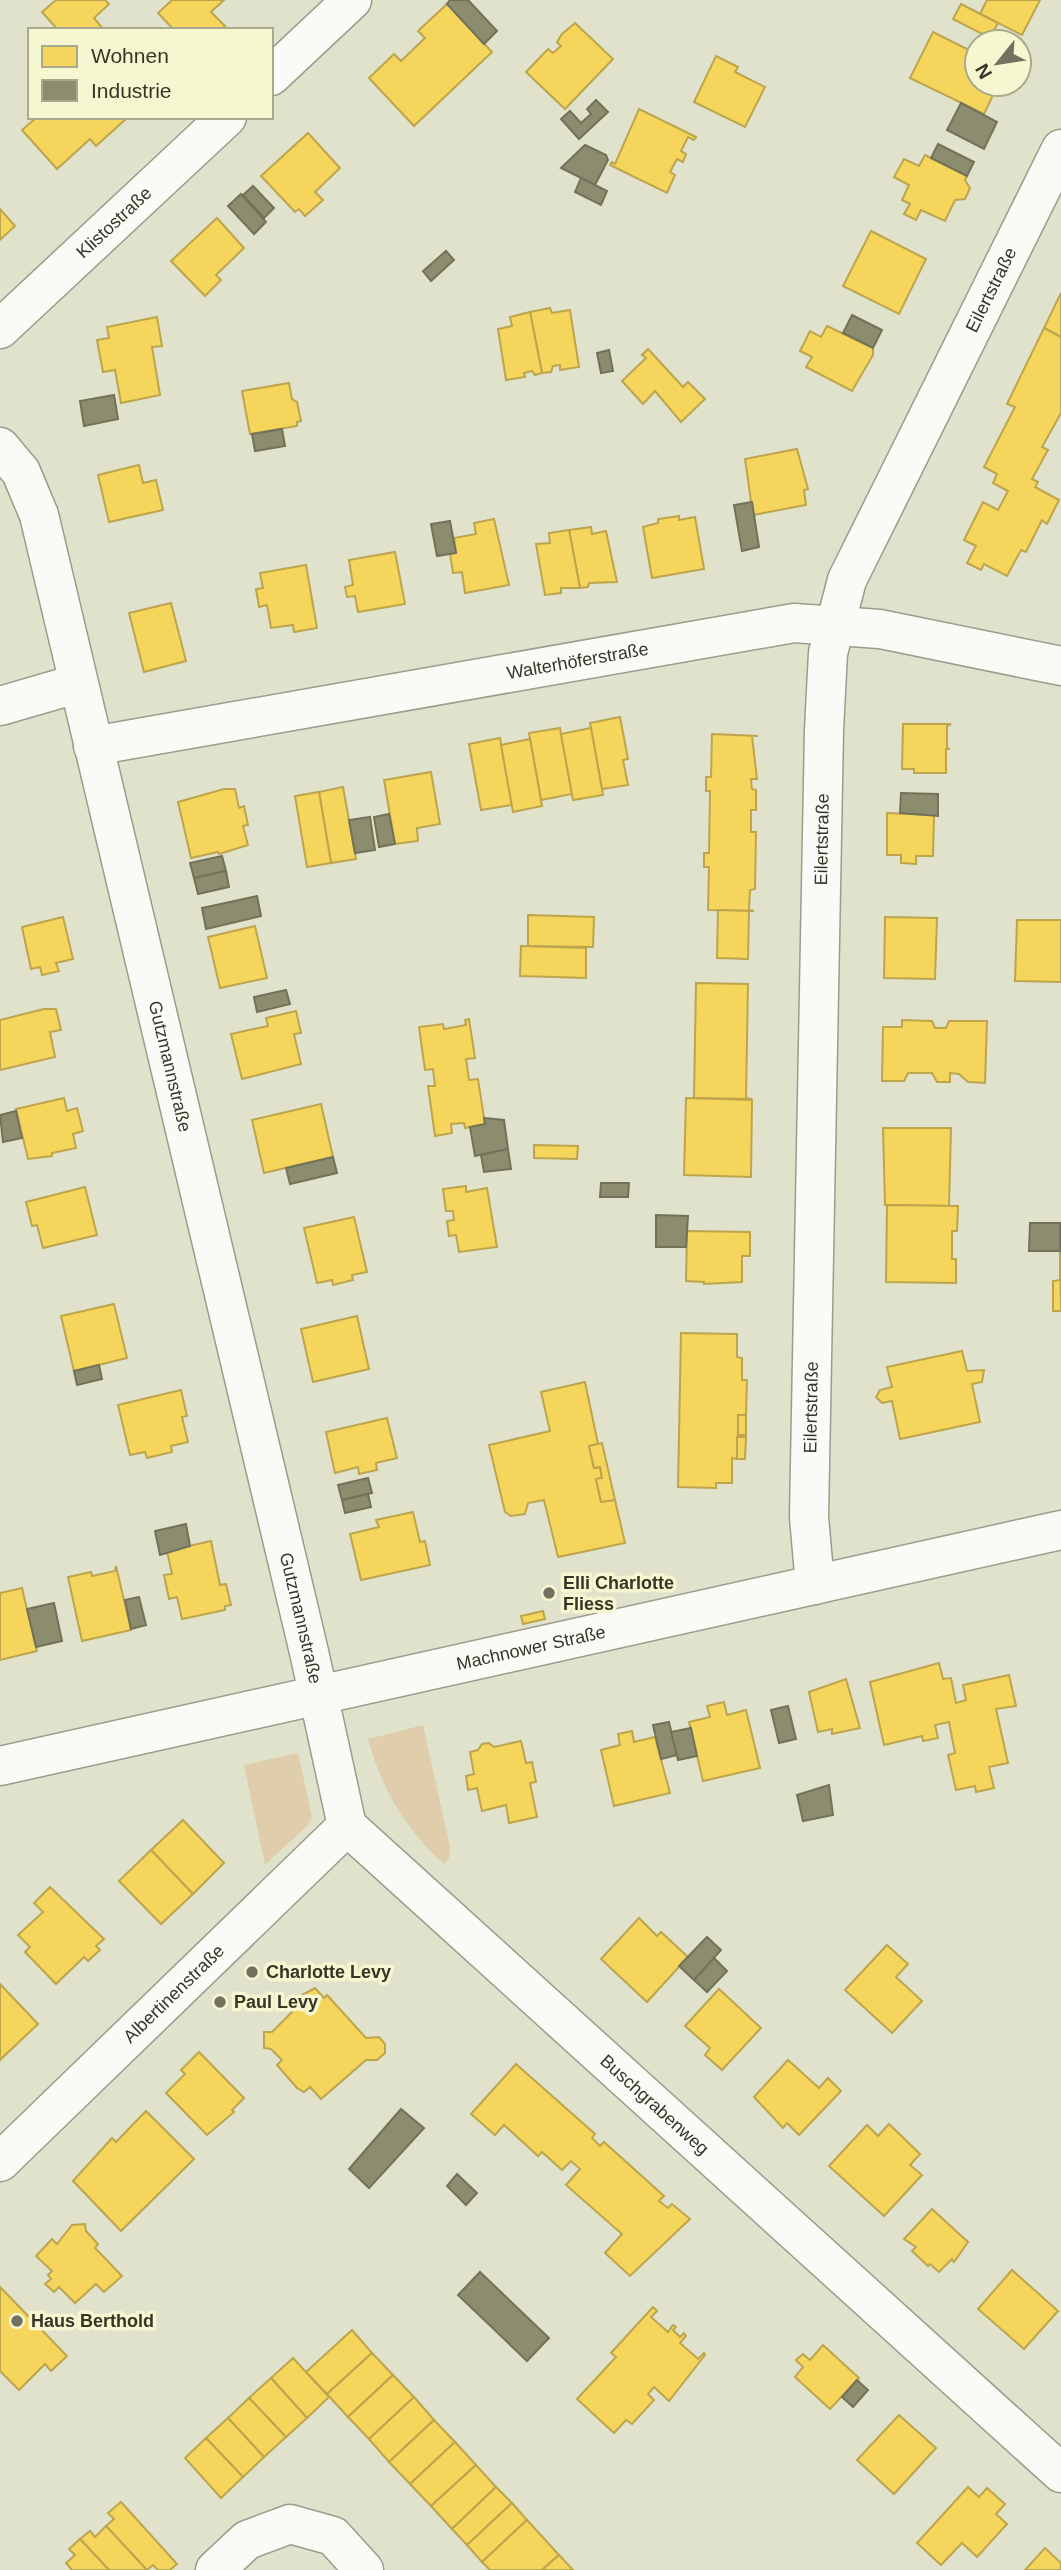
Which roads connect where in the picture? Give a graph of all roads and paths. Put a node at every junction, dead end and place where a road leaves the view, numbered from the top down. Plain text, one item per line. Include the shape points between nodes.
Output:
1 (352, 0) edge
2 (273, 74) edge
3 (225, 119) edge
4 (1061, 149) edge
5 (0, 329) edge
6 (0, 447) edge
7 (834, 624) junction
8 (1061, 666) edge
9 (76, 684) junction
10 (0, 706) edge
11 (93, 746) junction
12 (1061, 1531) edge
13 (815, 1585) junction
14 (318, 1695) junction
15 (0, 1766) edge
16 (347, 1826) junction
17 (0, 2162) edge
18 (1061, 2473) edge
19 (215, 2570) edge
20 (364, 2570) edge

1 - 2 street
3 - 5 street, Klistostraße
4 - 7 street, Eilertstraße via 846,580
6 - 9 street, Gutzmannstraße via 21,472 39,515
7 - 8 street, Walterhöferstraße
7 - 11 street, Walterhöferstraße via 794,623
7 - 13 street, Eilertstraße via 824,730 819,972 809,1517
9 - 10 street
9 - 11 street, Gutzmannstraße
11 - 14 street, Gutzmannstraße
12 - 13 street, Machnower Straße
13 - 14 street, Machnower Straße
14 - 15 street, Machnower Straße
14 - 16 street
16 - 17 street, Albertinenstraße
16 - 18 street, Buschgrabenweg
19 - 20 street via 247,2540 290,2524 333,2536

